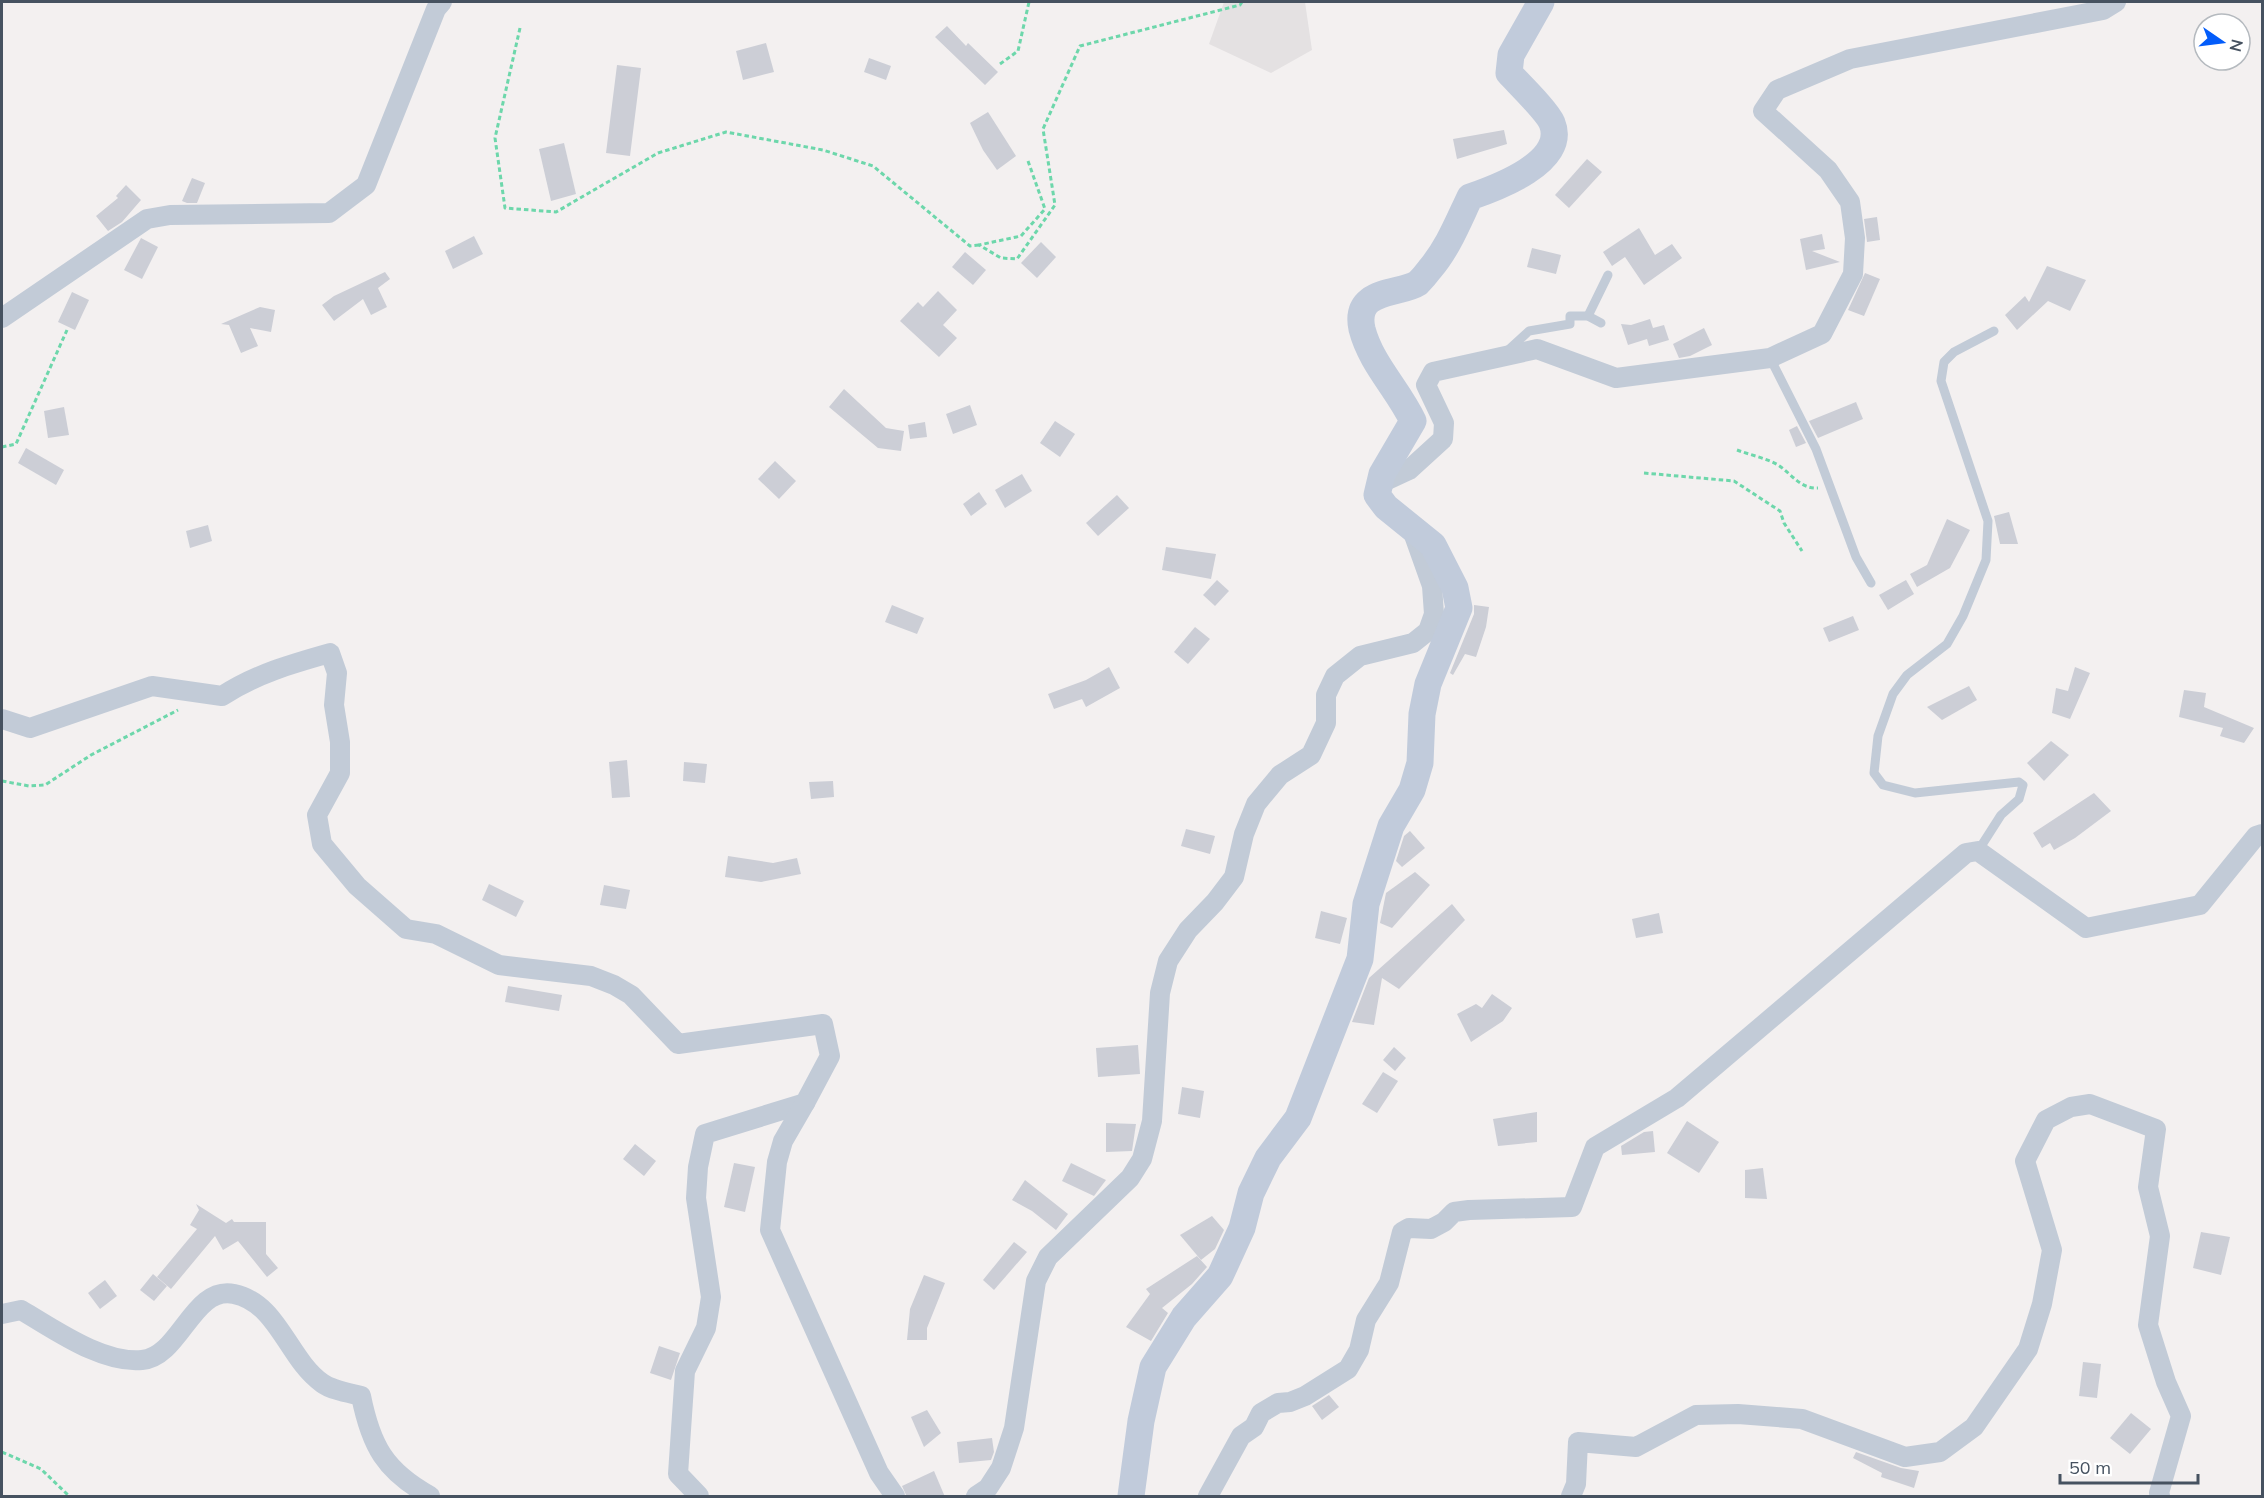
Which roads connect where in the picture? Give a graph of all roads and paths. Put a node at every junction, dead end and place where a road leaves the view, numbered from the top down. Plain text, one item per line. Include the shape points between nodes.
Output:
1 (442, 2) edge
2 (1029, 2) edge
3 (1242, 2) edge
4 (1541, 2) edge
5 (2116, 2) edge
6 (520, 28) dead end
7 (999, 64) dead end
8 (1028, 161) dead end
9 (979, 245) junction
10 (1608, 275) dead end
11 (1588, 316) junction
12 (2, 318) edge
13 (1601, 323) dead end
14 (67, 330) dead end
15 (1994, 331) dead end
16 (1502, 355) junction
17 (1770, 358) junction
18 (2, 447) edge
19 (1737, 450) dead end
20 (1644, 473) dead end
21 (1381, 483) junction
22 (1832, 488) junction
23 (1411, 527) junction
24 (1802, 551) dead end
25 (1871, 583) dead end
26 (182, 709) dead end
27 (2, 719) edge
28 (2, 781) edge
29 (2262, 834) edge
30 (1978, 851) junction
31 (805, 1103) junction
32 (2, 1314) edge
33 (2, 1452) edge
34 (69, 1497) edge
35 (430, 1497) edge
36 (699, 1497) edge
37 (895, 1497) edge
38 (976, 1497) edge
39 (1131, 1497) edge
40 (1208, 1497) edge
41 (1571, 1497) edge
42 (2160, 1497) edge

1 - 12 street via 366,185 329,213 170,215 147,219
2 - 7 path via 1018,51
3 - 9 path via 1080,46 1043,129 1055,205 1017,259 1000,258
4 - 21 main road via 1511,55 1509,73 1552,123 1554,139 1543,161 1501,186 1470,197 1449,242 1417,284 1375,295 1363,311 1362,327 1370,349 1413,421 1382,474
5 - 17 street via 2103,10 1850,59 1777,90 1763,111 1834,178 1851,201 1855,238 1853,274 1822,334
6 - 9 path via 495,138 505,208 556,212 658,153 726,132 823,150 873,166 970,246
8 - 9 path via 1045,209 1021,236
10 - 11 lane
11 - 13 lane
11 - 16 lane via 1570,316 1570,324 1529,331
14 - 18 path via 16,444
15 - 30 lane via 1954,352 1944,362 1941,381 1988,521 1986,560 1947,644 1907,675 1893,694 1878,736 1874,766 1883,785 1915,793 2019,782 2023,785 2019,799 2001,815
16 - 17 street via 1537,349 1616,378
16 - 21 street via 1433,372 1425,385 1444,423 1443,440 1410,471
17 - 22 lane
19 - 22 path via 1777,465 1810,489
20 - 24 path via 1734,481 1780,511
21 - 23 main road via 1377,495
22 - 25 lane via 1856,557
23 - 38 street via 1432,586 1434,614 1428,631 1413,643 1360,656 1335,676 1326,695 1326,723 1311,755 1280,775 1256,804 1234,877 1188,930 1168,961 1160,993 1152,1121 1142,1159 1130,1178 1048,1257 1036,1281 1014,1428 1001,1468 988,1488
23 - 39 main road via 1433,545 1455,588 1459,608 1428,684 1420,763 1412,790 1391,826 1366,904 1360,959 1298,1118 1268,1158 1220,1276 1184,1317 1153,1367
26 - 28 path via 171,711 91,755 45,785
27 - 31 street via 30,728 152,686 222,696 274,668 330,653 337,673 334,705 340,773 318,815 321,844 357,886 406,929 436,933 499,965 591,976 614,985 631,995 678,1044 823,1024 830,1056
29 - 30 street via 2256,836 2200,904 2086,928
30 - 40 street via 1966,853 1677,1098 1595,1147 1572,1207 1454,1212 1431,1229 1409,1228 1402,1232 1389,1283 1366,1320 1359,1350 1348,1369 1305,1396 1278,1403 1261,1413 1254,1427 1241,1436
31 - 36 street via 705,1134 696,1198 711,1297 706,1328 685,1371 678,1474
31 - 37 street via 783,1141 777,1162 770,1230 879,1473
32 - 35 street via 21,1310 89,1349 141,1360 160,1355 206,1301 225,1293 246,1298 278,1324 300,1364 324,1385 361,1396 368,1430 385,1463 407,1484
33 - 34 path via 41,1468
41 - 42 street via 1576,1484 1578,1442 1636,1447 1696,1415 1802,1419 1905,1457 1940,1452 1974,1427 2028,1349 2042,1304 2052,1250 2025,1161 2046,1120 2070,1107 2090,1104 2156,1129 2148,1187 2160,1236 2148,1325 2181,1416

